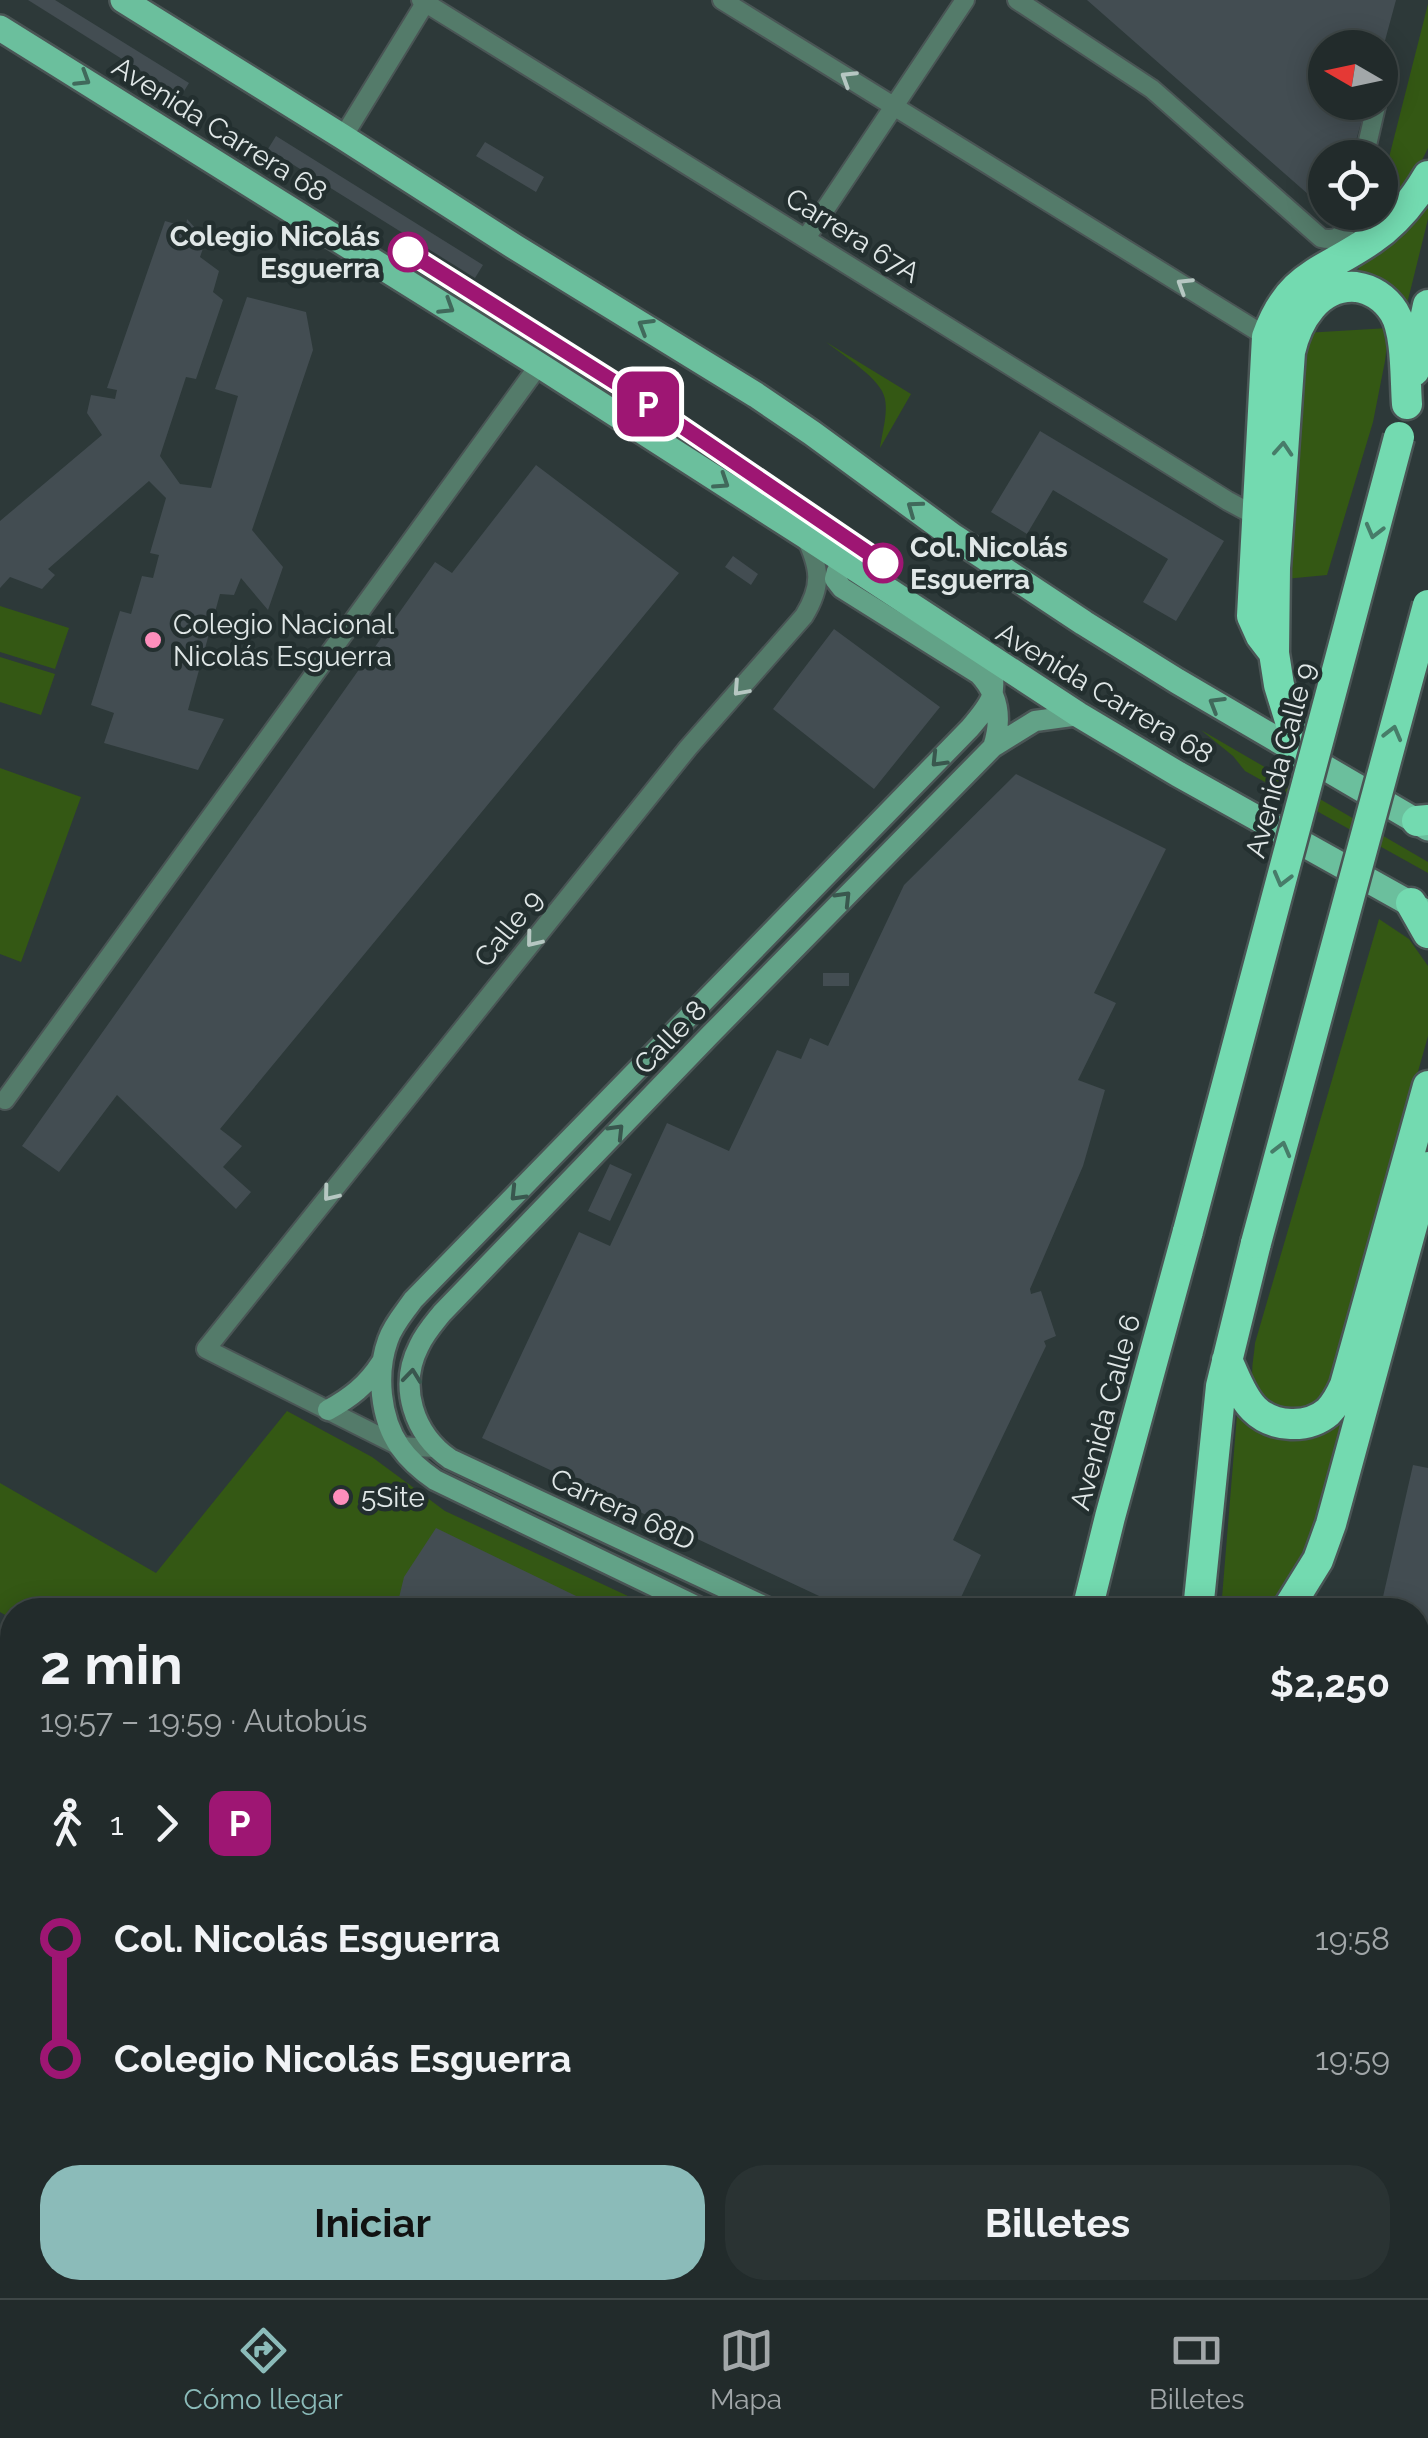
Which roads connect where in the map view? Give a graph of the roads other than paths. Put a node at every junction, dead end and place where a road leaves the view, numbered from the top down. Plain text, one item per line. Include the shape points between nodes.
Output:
1 (123, 0) edge
2 (722, 0) edge
3 (965, 0) edge
4 (1017, 0) edge
5 (424, 1) edge
6 (0, 28) edge
7 (893, 106) junction
8 (343, 136) junction
9 (1428, 176) edge
10 (1308, 227) edge
11 (1311, 230) edge
12 (1345, 230) edge
13 (806, 238) junction
14 (1428, 305) edge
15 (1267, 336) junction
16 (539, 364) junction
17 (1407, 404) junction
18 (1256, 516) junction
19 (804, 534) junction
20 (854, 569) junction
21 (1428, 604) edge
22 (1274, 653) junction
23 (990, 658) junction
24 (994, 695) junction
25 (1079, 716) junction
26 (993, 747) junction
27 (1300, 753) junction
28 (1424, 823) edge
29 (1420, 908) edge
30 (1428, 933) edge
31 (1428, 1086) edge
32 (5, 1100) dead end
33 (1428, 1167) edge
34 (1188, 1231) joint
35 (206, 1349) joint
36 (1227, 1360) junction
37 (382, 1362) junction
38 (328, 1410) junction
39 (399, 1446) junction
40 (443, 1454) junction
41 (679, 1598) edge
42 (747, 1598) edge
43 (1090, 1598) edge
44 (1199, 1598) edge
45 (1294, 1598) edge

1 - 8 main road, Avenida Carrera 68
7 -> 2 street
3 - 7 street
4 - 10 street via 1152,89
5 - 8 street
5 - 13 street, Carrera 67A
6 -> 16 main road, Avenida Carrera 68
7 - 13 street
15 -> 7 street
27 -> 8 main road, Avenida Carrera 68 via 1084,623 756,394
9 - 15 highway via 1388,226 1296,287
11 - 12 street via 1330,240
13 - 18 street, Carrera 67A
14 - 17 highway, Avenida Calle 9
15 - 18 highway
16 -> 19 main road, Avenida Carrera 68
16 - 32 street
22 -> 17 highway via 1290,352 1297,327 1327,293 1362,288 1396,314
17 -> 34 highway, Avenida Calle 9, bridge
18 - 22 highway via 1252,616
19 - 20 main road, Avenida Carrera 68
19 -> 35 street, Calle 9 via 819,582 804,616 688,748
20 - 23 main road, Avenida Carrera 68
20 - 24 street via 837,572 842,588 979,674
36 -> 21 highway, bridge
22 - 27 highway
23 - 24 street
23 - 25 main road, Avenida Carrera 68
24 - 26 street
24 -> 37 street, Calle 8 via 970,728 413,1300
25 - 26 street, Calle 8 via 1035,721
25 - 29 main road, Avenida Carrera 68
40 -> 26 street, Calle 8 via 419,1425 409,1387 417,1349 442,1313
27 - 28 main road, Avenida Carrera 68
29 - 30 highway
31 - 36 highway via 1338,1400 1315,1420 1269,1420 1245,1397
33 - 45 highway via 1331,1524
34 - 43 highway, Avenida Calle 6
35 - 38 street, Carrera 68D
36 - 44 highway
37 - 38 street via 359,1390
37 - 39 street, Calle 8 via 386,1414
38 - 39 street, Carrera 68D
39 - 40 street, Carrera 68D
39 - 41 street, Carrera 68D via 435,1480
40 - 42 street, Carrera 68D

